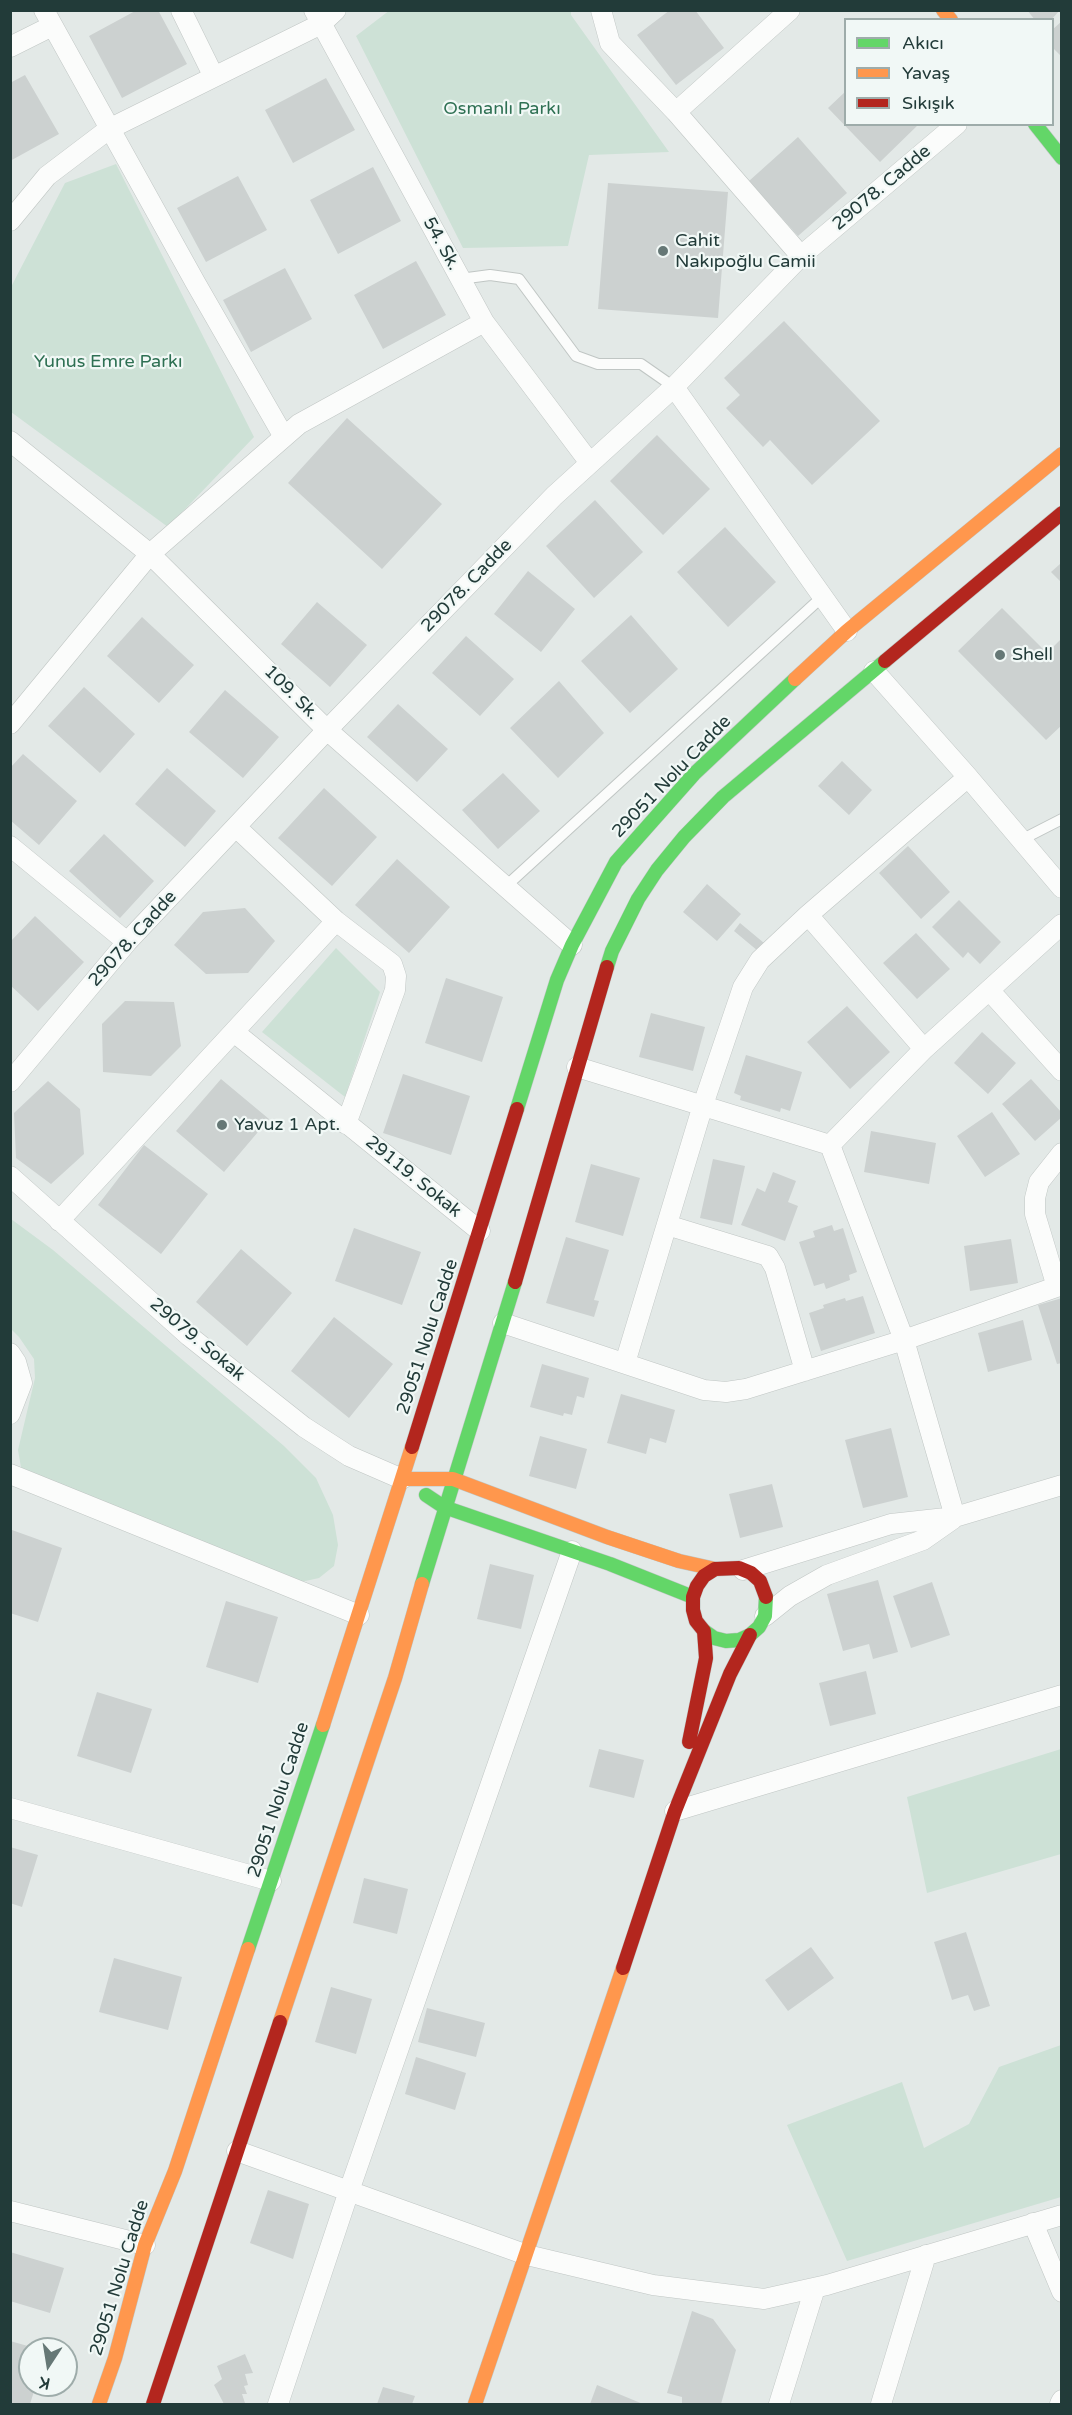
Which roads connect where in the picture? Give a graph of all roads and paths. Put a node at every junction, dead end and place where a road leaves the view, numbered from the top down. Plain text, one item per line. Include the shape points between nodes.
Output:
1 (181, 10) edge
2 (336, 10) edge
3 (601, 10) edge
4 (790, 10) edge
5 (318, 17) edge
6 (48, 18) edge
7 (10, 47) edge
8 (214, 76) junction
9 (676, 112) junction
10 (955, 126) edge
11 (1037, 126) edge
12 (109, 129) junction
13 (1062, 158) edge
14 (10, 221) edge
15 (801, 256) junction
16 (460, 279) junction
17 (483, 322) junction
18 (675, 387) junction
19 (284, 437) junction
20 (10, 441) edge
21 (1062, 454) edge
22 (590, 464) junction
23 (1062, 513) edge
24 (150, 554) junction
25 (822, 597) junction
26 (846, 631) junction
27 (874, 671) junction
28 (10, 724) edge
29 (327, 730) junction
30 (968, 777) junction
31 (1062, 819) edge
32 (236, 827) junction
33 (1021, 840) junction
34 (10, 846) edge
35 (505, 887) junction
36 (1062, 888) edge
37 (808, 915) junction
38 (336, 921) junction
39 (1062, 924) edge
40 (127, 942) junction
41 (572, 945) junction
42 (989, 990) junction
43 (234, 1032) junction
44 (924, 1049) junction
45 (577, 1067) junction
46 (1062, 1071) edge
47 (10, 1082) edge
48 (703, 1105) junction
49 (346, 1124) junction
50 (830, 1145) junction
51 (1062, 1153) edge
52 (10, 1176) edge
53 (59, 1221) junction
54 (667, 1225) junction
55 (480, 1231) junction
56 (1059, 1286) edge
57 (503, 1323) junction
58 (904, 1340) junction
59 (10, 1353) edge
60 (625, 1363) junction
61 (805, 1371) junction
62 (10, 1414) edge
63 (10, 1474) edge
64 (402, 1479) junction
65 (453, 1479) junction
66 (1062, 1485) edge
67 (444, 1507) junction
68 (955, 1517) junction
69 (572, 1551) junction
70 (715, 1569) junction
71 (743, 1570) junction
72 (693, 1597) junction
73 (359, 1616) junction
74 (765, 1616) junction
75 (704, 1631) junction
76 (750, 1635) junction
77 (1062, 1695) edge
78 (10, 1808) edge
79 (675, 1811) junction
80 (271, 1881) junction
81 (237, 2151) junction
82 (349, 2191) junction
83 (10, 2211) edge
84 (1062, 2215) edge
85 (1033, 2223) junction
86 (145, 2245) junction
87 (527, 2255) junction
88 (926, 2255) junction
89 (815, 2288) junction
90 (1062, 2292) edge
91 (1062, 2400) edge
92 (99, 2404) edge
93 (153, 2404) edge
94 (278, 2404) edge
95 (475, 2404) edge
96 (779, 2404) edge
97 (881, 2404) edge
98 (1060, 2404) edge

1 - 8 street
2 - 5 street
3 - 9 street via 610,43
4 - 9 street
5 - 8 street
5 - 16 street, 54. Sk.
6 - 7 street
6 - 12 street
8 - 12 street
9 - 15 street
10 - 15 street, 29078. Cadde
11 - 13 main road
12 - 14 street via 48,176
12 - 19 street
15 - 18 street, 29078. Cadde
16 - 17 street, 54. Sk.
16 - 18 lane via 490,275 519,279 576,356 598,363 641,364
17 - 19 street via 299,424
17 - 22 street, 54. Sk.
18 - 22 street, 29078. Cadde
18 - 25 street
19 - 24 street
20 - 24 street, 109. Sk.
21 - 26 main road, 29051 Nolu Cadde
22 - 29 street, 29078. Cadde via 554,496
23 - 27 main road
24 - 28 street
24 - 29 street, 109. Sk.
25 - 26 street
25 - 35 lane
26 - 41 main road, 29051 Nolu Cadde via 694,774 616,862
27 - 30 street
27 - 45 main road via 723,797 657,870 612,951
29 - 32 street, 29078. Cadde
29 - 35 street, 109. Sk.
30 - 33 street
30 - 37 street
31 - 33 lane
32 - 38 street
32 - 40 street, 29078. Cadde
33 - 36 street
34 - 40 street
35 - 41 street, 109. Sk.
37 - 44 street
37 - 48 street via 760,960 743,987
38 - 43 street
38 - 49 street via 392,964 396,976 395,990
39 - 42 street
40 - 47 street, 29078. Cadde
41 - 55 main road, 29051 Nolu Cadde via 533,1054
42 - 44 street
42 - 46 street
43 - 49 street, 29119. Sokak
43 - 53 street
44 - 50 street
45 - 48 street
45 - 57 main road
48 - 50 street
48 - 54 street
49 - 55 street, 29119. Sokak
50 - 58 street
51 - 56 street via 1039,1182 1035,1198 1035,1214
52 - 53 street, 29079. Sokak
53 - 64 street, 29079. Sokak via 189,1336 304,1427 349,1456
54 - 60 street
54 - 61 street via 768,1256
55 - 64 main road, 29051 Nolu Cadde
56 - 58 street
57 - 60 street
57 - 65 main road
58 - 61 street
58 - 68 street
59 - 62 street via 22,1383
60 - 61 street via 704,1389 726,1392
63 - 73 street
64 - 65 main road
64 - 67 main road
64 - 73 main road, 29051 Nolu Cadde
65 - 67 main road
65 - 70 main road via 607,1538
66 - 68 street
67 - 69 main road
67 - 81 main road via 395,1678
68 - 71 street via 891,1524
68 - 74 street via 923,1540 827,1575
69 - 72 main road
69 - 82 street
70 - 71 main road
70 - 72 main road via 704,1576
71 - 74 main road via 760,1581 767,1604
72 - 75 main road via 696,1621
73 - 80 main road, 29051 Nolu Cadde
74 - 76 main road
75 - 76 main road via 726,1641
75 - 79 main road via 706,1658
76 - 79 main road via 730,1674
77 - 79 street
78 - 80 street
79 - 87 main road
80 - 86 main road, 29051 Nolu Cadde via 175,2171
81 - 82 street
81 - 93 main road
82 - 87 street
82 - 94 street
83 - 86 street
84 - 85 street
85 - 88 street
85 - 90 street
86 - 92 main road, 29051 Nolu Cadde
87 - 89 street via 653,2285 764,2299
87 - 95 main road
88 - 89 street
88 - 97 street
89 - 96 street
91 - 98 street

